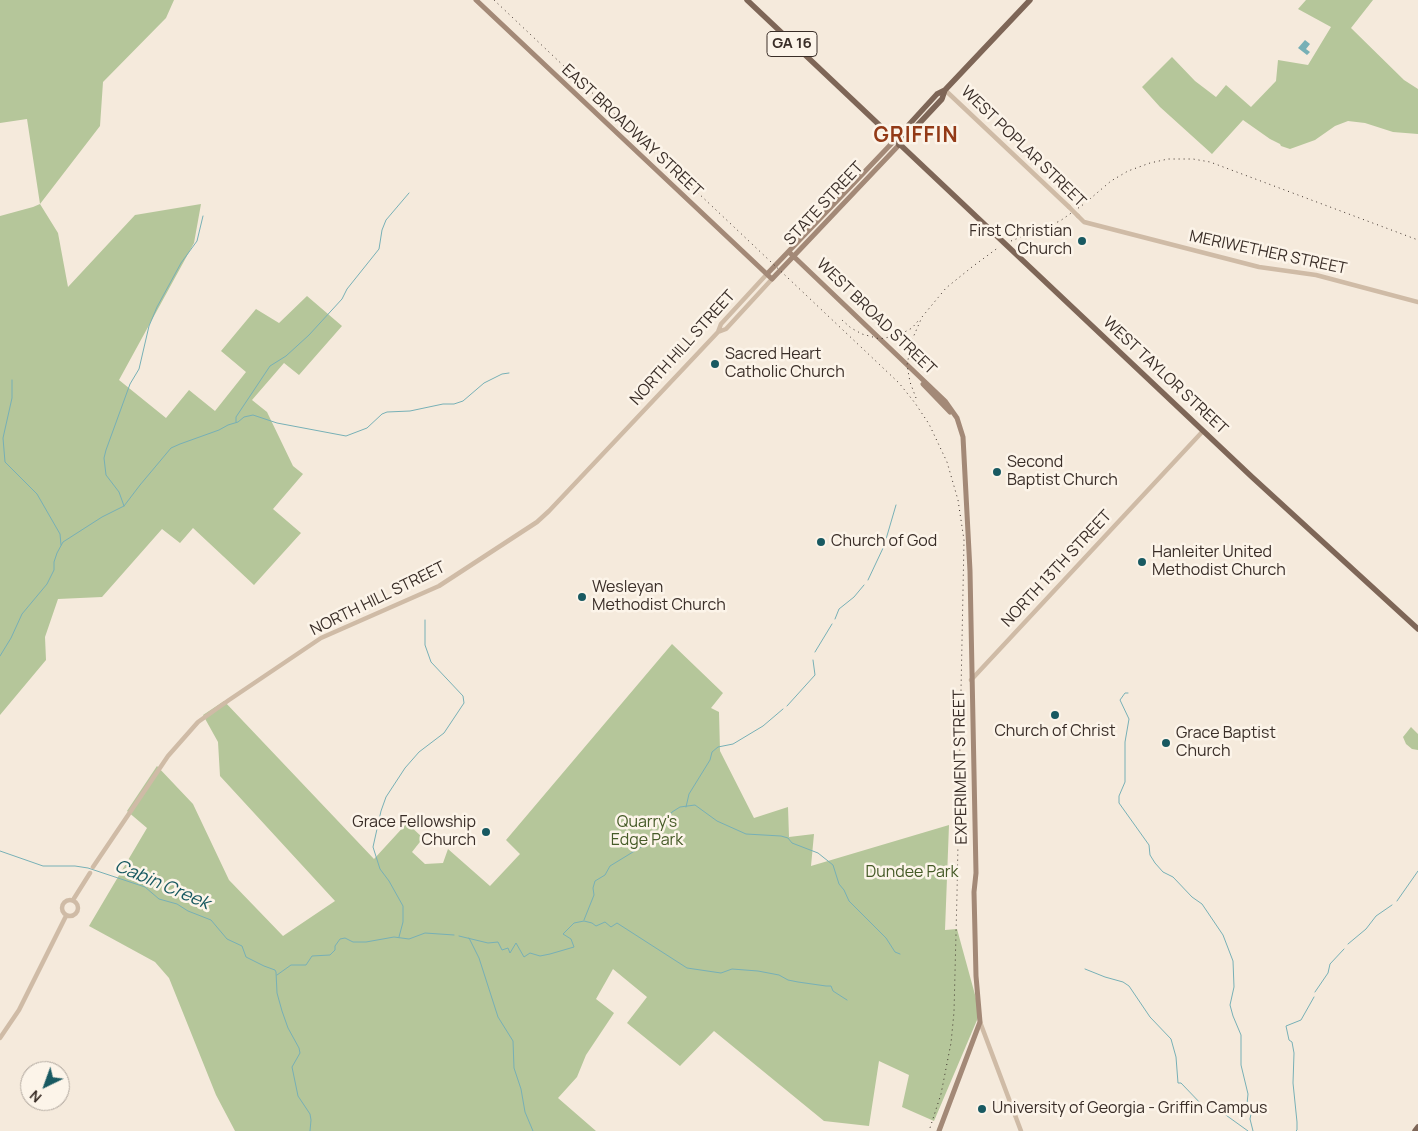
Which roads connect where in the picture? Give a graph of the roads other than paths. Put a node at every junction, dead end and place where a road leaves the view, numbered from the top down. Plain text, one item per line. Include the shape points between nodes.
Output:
1 (476, 0) edge
2 (747, 0) edge
3 (1030, 0) edge
4 (945, 90) junction
5 (897, 143) junction
6 (1084, 222) joint
7 (789, 252) junction
8 (794, 256) junction
9 (767, 274) junction
10 (772, 279) junction
11 (1418, 302) edge
12 (718, 332) junction
13 (910, 368) junction
14 (945, 400) joint
15 (957, 418) junction
16 (1203, 431) junction
17 (1418, 629) edge
18 (971, 680) junction
19 (93, 867) dead end
20 (90, 873) dead end
21 (73, 900) junction
22 (66, 916) junction
23 (980, 1022) junction
24 (0, 1038) edge
25 (1418, 1127) edge
26 (939, 1131) edge
27 (1021, 1131) edge
28 (1415, 1131) edge

1 - 9 main road, EAST BROADWAY STREET
2 - 5 main road, GA 16
3 - 4 main road
4 - 5 main road via 937,94
4 - 6 street, WEST POPLAR STREET, bridge
5 - 7 main road
5 - 8 main road, STATE STREET
5 - 16 main road, WEST TAYLOR STREET
6 - 11 street, MERIWETHER STREET via 1259,268 1316,275
7 - 8 main road, WEST BROAD STREET
7 - 9 main road
8 - 10 main road, STATE STREET
8 - 13 main road, WEST BROAD STREET
9 - 10 main road, EAST BROADWAY STREET
9 - 12 street, NORTH HILL STREET via 721,324
10 - 12 street, STATE STREET via 726,329
12 - 19 street, NORTH HILL STREET via 537,522 439,586 320,638 198,722 168,756
13 - 14 main road, WEST BROAD STREET
13 - 15 main road
14 - 15 main road, EXPERIMENT STREET
15 - 18 main road, EXPERIMENT STREET via 964,437
16 - 17 main road, WEST TAYLOR STREET
16 - 18 street, NORTH 13TH STREET
18 - 23 main road, EXPERIMENT STREET via 976,976
20 - 21 street
21 - 22 street via 62,904 62,912
21 - 22 street via 78,911
22 - 24 street via 18,1010
23 - 26 main road, EXPERIMENT STREET
23 - 27 street
25 - 28 main road

